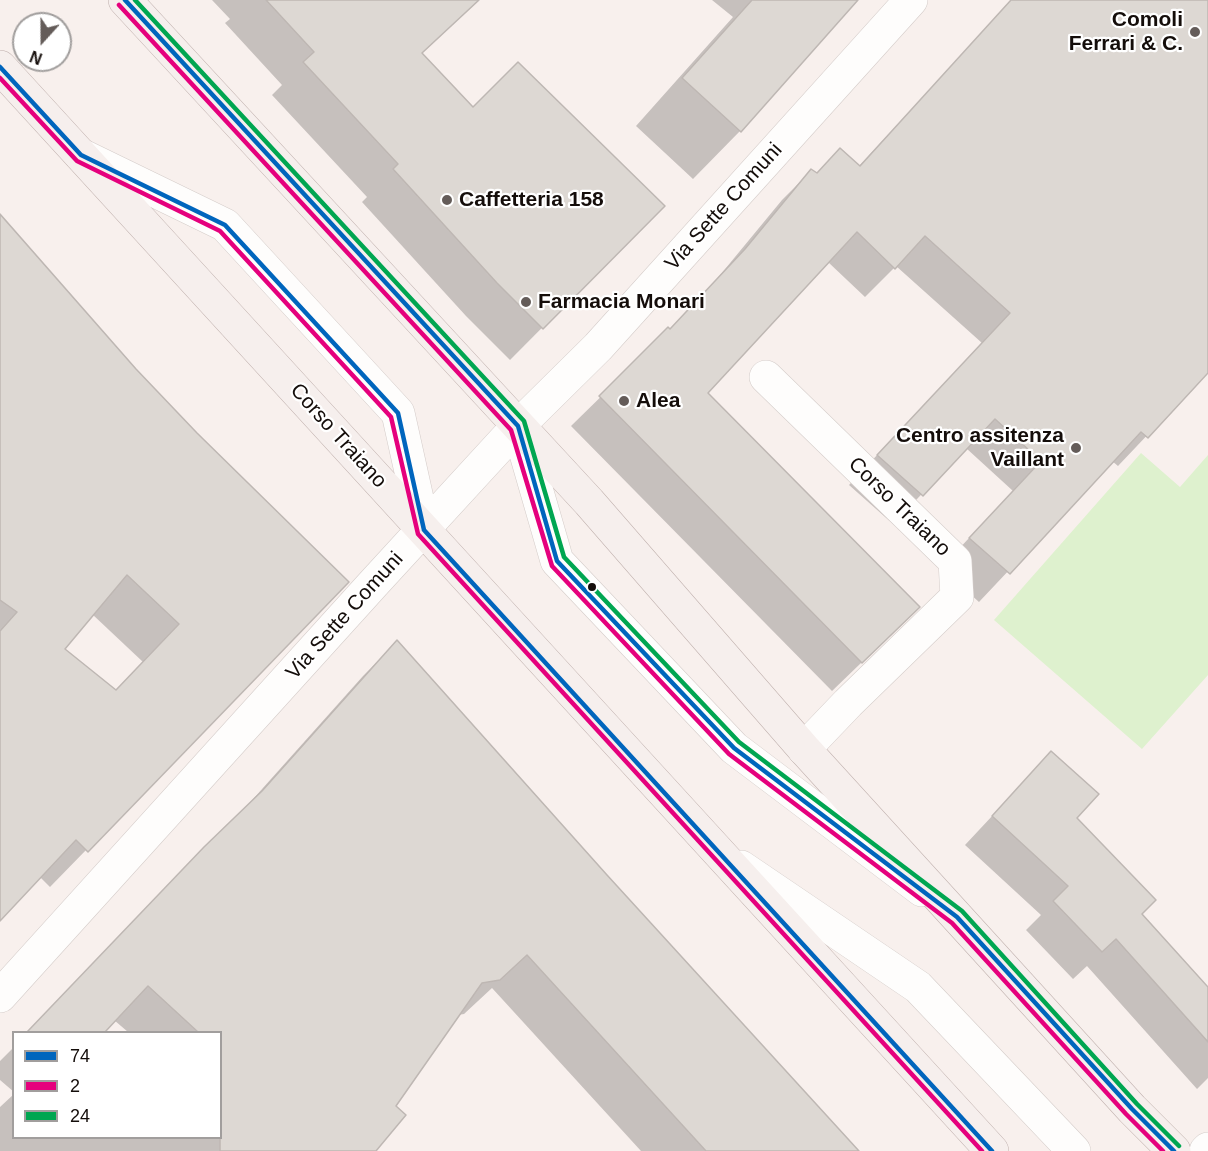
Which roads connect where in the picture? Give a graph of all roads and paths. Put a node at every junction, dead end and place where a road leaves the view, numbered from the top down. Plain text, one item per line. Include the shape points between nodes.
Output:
1 (124, 0) edge
2 (911, 0) edge
3 (0, 67) edge
4 (81, 155) junction
5 (766, 377) dead end
6 (518, 426) junction
7 (424, 530) junction
8 (804, 749) junction
9 (719, 853) junction
10 (957, 917) junction
11 (0, 996) edge
12 (992, 1151) edge
13 (1074, 1151) edge
14 (1174, 1151) edge

1 - 6 main road
2 - 6 street, Via Sette Comuni via 597,346
3 - 4 main road, Corso Traiano
4 - 7 main road, Corso Traiano
4 - 7 street via 225,225 398,413
5 - 8 street, Corso Traiano via 955,561 957,597
6 - 7 street, Via Sette Comuni
6 - 8 main road
6 - 10 street via 557,561 734,748
7 - 9 main road, Corso Traiano
7 - 11 street, Via Sette Comuni
8 - 10 main road
9 - 12 main road, Corso Traiano
9 - 13 street via 918,987
10 - 14 main road

